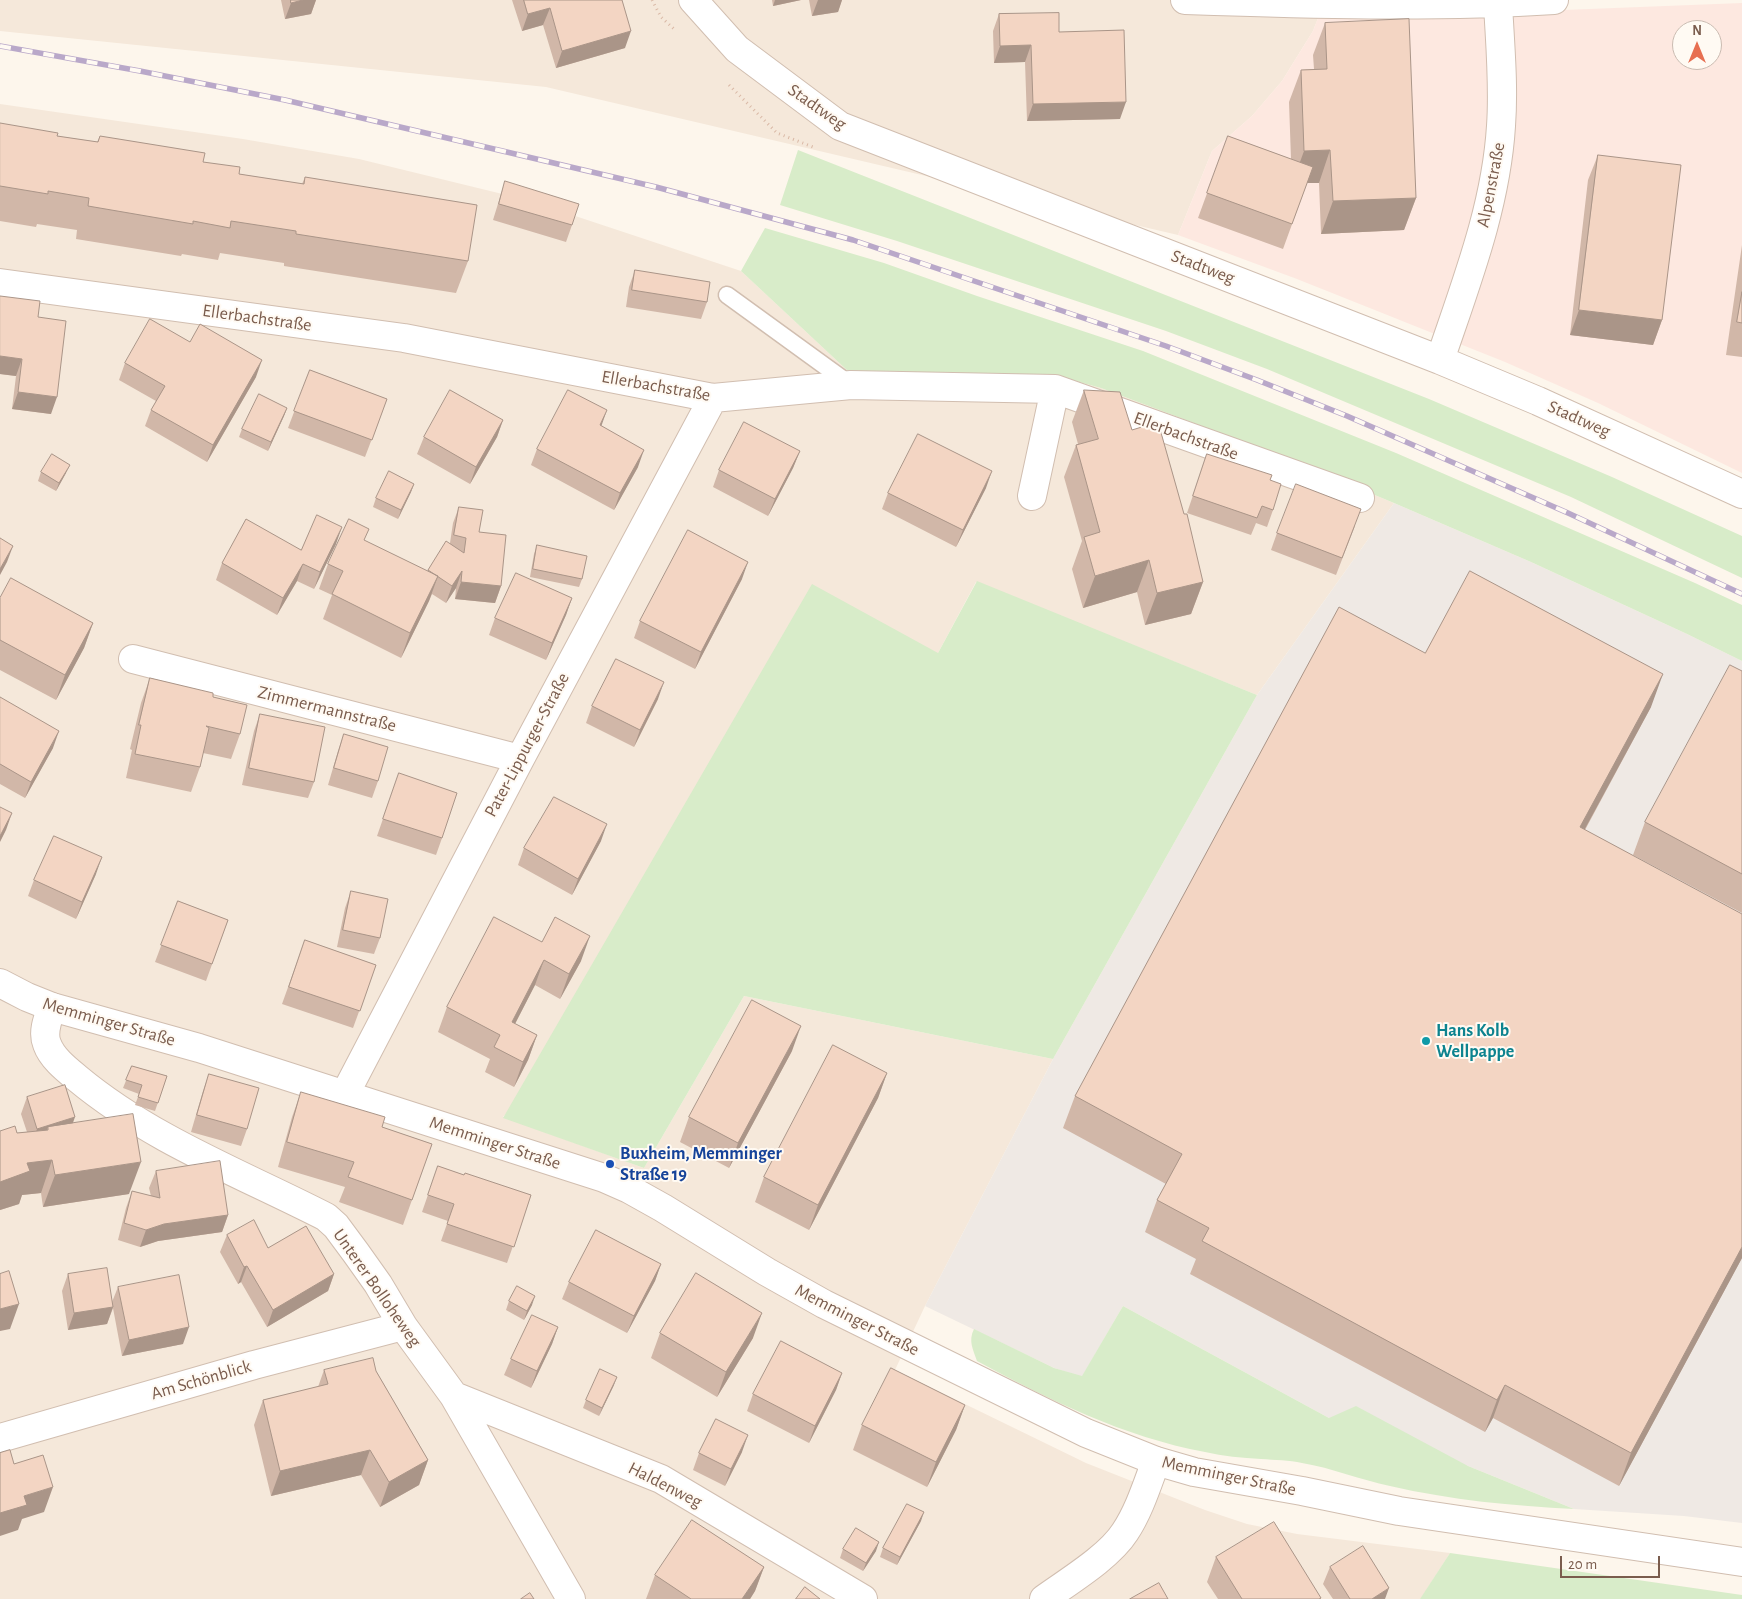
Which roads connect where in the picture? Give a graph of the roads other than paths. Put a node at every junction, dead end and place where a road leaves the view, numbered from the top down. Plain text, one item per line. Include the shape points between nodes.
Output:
1 (693, 0) edge
2 (1185, 0) edge
3 (1554, 0) edge
4 (1498, 4) junction
5 (0, 284) edge
6 (727, 295) dead end
7 (1440, 360) junction
8 (851, 385) junction
9 (1055, 389) junction
10 (713, 398) junction
11 (1742, 494) edge
12 (1032, 496) dead end
13 (1360, 498) dead end
14 (133, 659) dead end
15 (520, 759) junction
16 (0, 983) edge
17 (52, 1007) junction
18 (344, 1094) junction
19 (403, 1326) junction
20 (454, 1396) junction
21 (0, 1438) edge
22 (1156, 1461) junction
23 (1742, 1562) edge
24 (571, 1599) edge
25 (863, 1599) edge
26 (1044, 1599) edge

1 - 7 street, Stadtweg via 737,49 840,126
2 - 4 street
3 - 4 street
4 - 7 street, Alpenstraße via 1502,98 1495,177 1476,256
5 - 10 street, Ellerbachstraße via 404,338
6 - 8 lane
7 - 11 street, Stadtweg
8 - 9 street, Ellerbachstraße
8 - 10 street, Ellerbachstraße
9 - 12 street
9 - 13 street, Ellerbachstraße
10 - 15 street, Pater-Lippurger-Straße
14 - 15 street, Zimmermannstraße
15 - 18 street, Pater-Lippurger-Straße
16 - 17 street, Memminger Straße
17 - 18 street, Memminger Straße via 199,1048
17 - 19 street, Unterer Bolloheweg via 45,1034 47,1044 63,1066 93,1091 171,1141 326,1217 378,1284
18 - 22 street, Memminger Straße via 604,1178 629,1189 824,1304 1086,1433
19 - 20 street, Unterer Bolloheweg
19 - 21 street, Am Schönblick
20 - 24 street, Unterer Bolloheweg
20 - 25 street, Haldenweg via 661,1479
22 - 23 street, Memminger Straße via 1219,1477 1399,1511
22 - 26 street via 1136,1514 1124,1534 1107,1552

